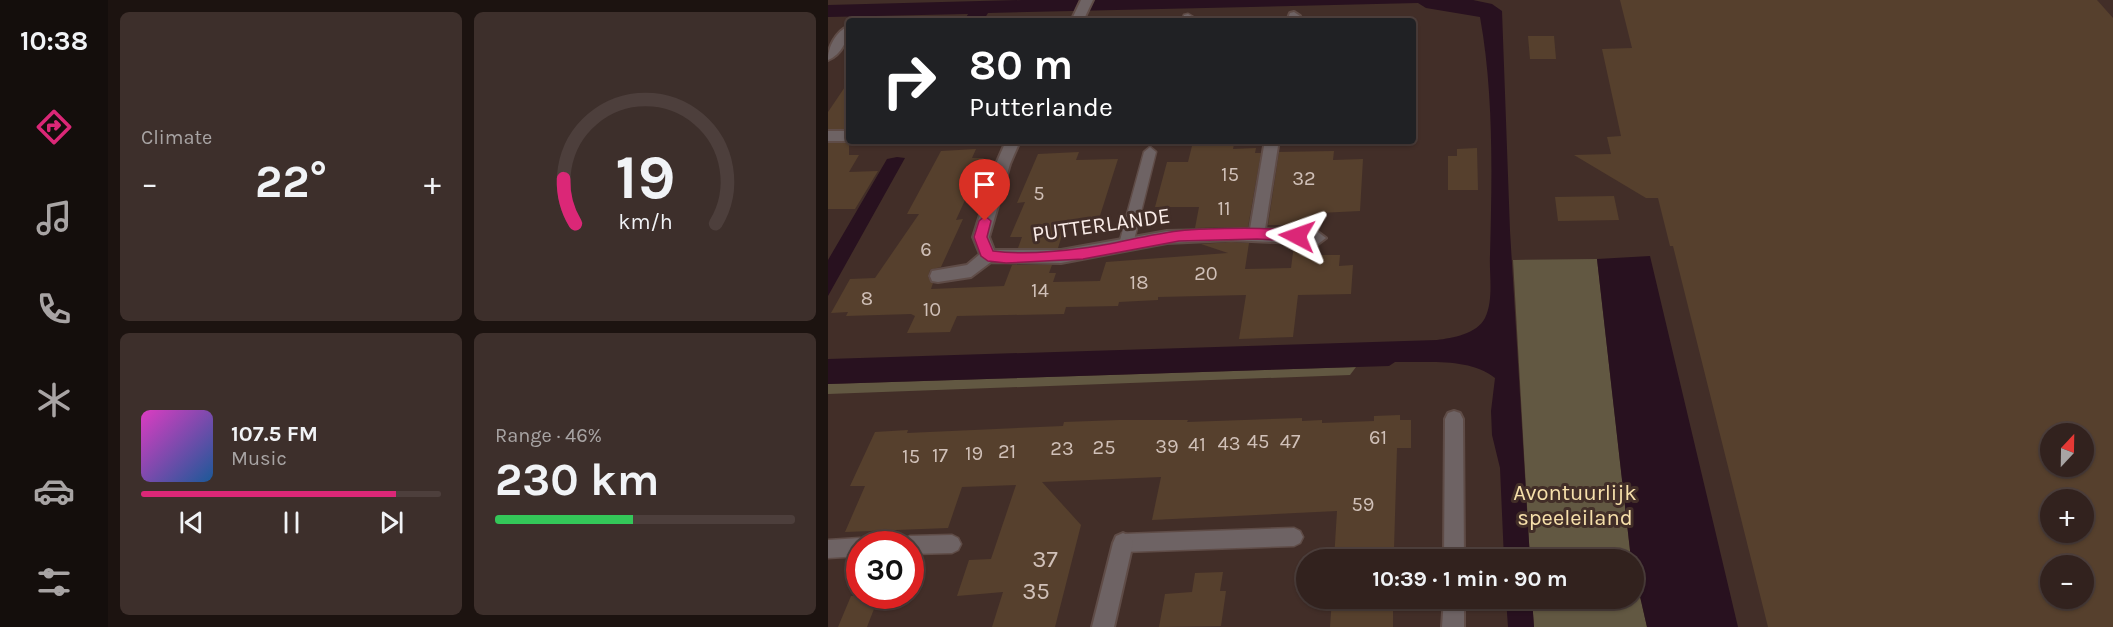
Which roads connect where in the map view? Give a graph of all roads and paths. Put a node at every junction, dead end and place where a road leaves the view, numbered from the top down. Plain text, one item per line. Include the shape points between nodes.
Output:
1 (1087, 0) edge
2 (1079, 18) edge
3 (846, 34) edge
4 (828, 56) edge
5 (828, 136) edge
6 (846, 136) edge
7 (1012, 144) edge
8 (1271, 146) dead end
9 (1150, 152) dead end
10 (1257, 234) junction
11 (1317, 238) dead end
12 (1126, 244) junction
13 (988, 256) junction
14 (938, 276) dead end
15 (1454, 419) dead end
16 (1294, 537) dead end
17 (1123, 543) joint
18 (952, 544) dead end
19 (924, 545) edge
20 (846, 548) edge
21 (828, 549) edge
22 (1454, 549) edge
23 (1454, 609) edge
24 (1103, 627) edge
25 (1454, 627) edge

1 - 2 street
3 - 4 street
5 - 6 street
7 - 13 street via 981,237
8 - 10 street
9 - 12 lane
10 - 11 street, PUTTERLANDE
10 - 12 street, PUTTERLANDE via 1179,236
12 - 13 street, PUTTERLANDE via 1083,254
13 - 14 street via 971,271
15 - 22 street
16 - 17 lane
17 - 24 street
18 - 19 lane
20 - 21 lane
23 - 25 street

